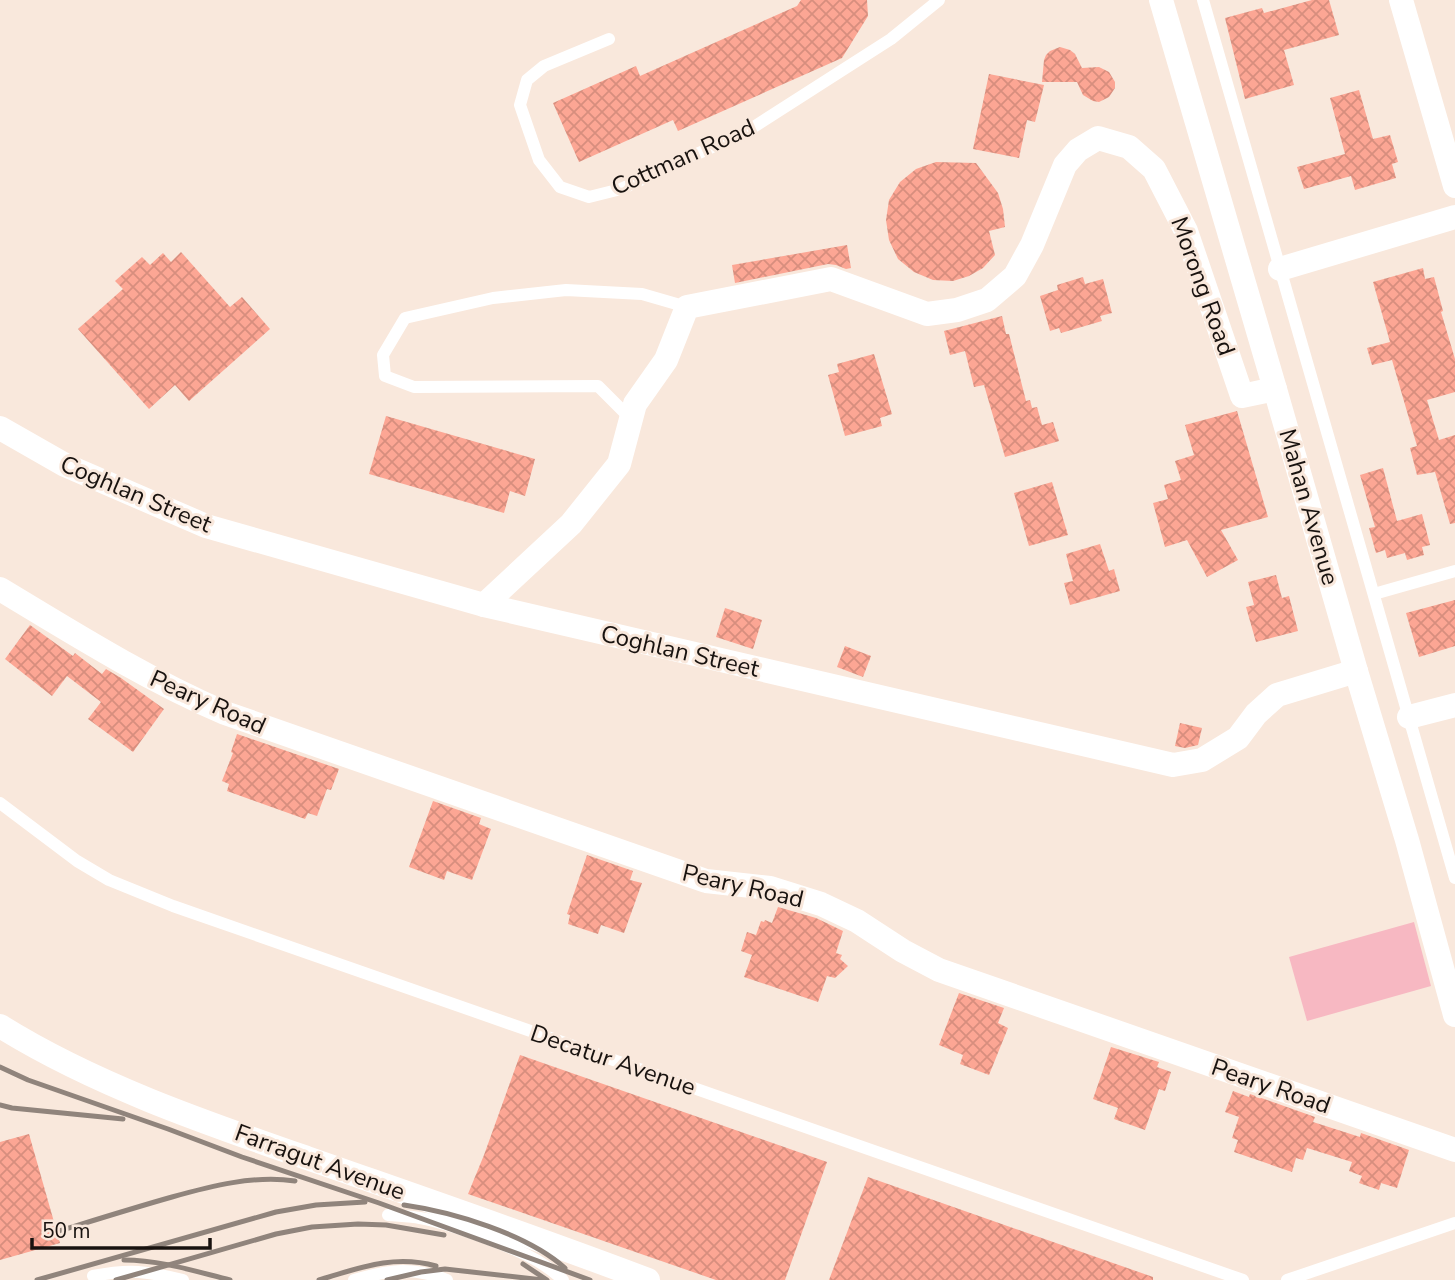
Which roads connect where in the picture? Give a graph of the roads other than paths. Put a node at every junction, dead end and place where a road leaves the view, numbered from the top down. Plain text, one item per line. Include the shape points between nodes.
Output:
1 (939, 0) edge
2 (1161, 0) edge
3 (1203, 0) edge
4 (1401, 0) edge
5 (610, 39) dead end
6 (1455, 186) edge
7 (1455, 217) edge
8 (1280, 269) junction
9 (687, 307) junction
10 (1275, 389) junction
11 (631, 419) junction
12 (0, 428) edge
13 (1455, 571) edge
14 (0, 589) edge
15 (1374, 594) junction
16 (484, 605) junction
17 (1356, 671) junction
18 (1455, 705) edge
19 (1409, 717) junction
20 (0, 803) edge
21 (1455, 878) edge
22 (1455, 1015) edge
23 (0, 1026) edge
24 (1455, 1150) edge
25 (397, 1190) junction
26 (388, 1215) dead end
27 (1455, 1223) edge
28 (463, 1230) junction
29 (510, 1247) junction
30 (581, 1255) junction
31 (93, 1276) dead end
32 (183, 1280) edge
33 (354, 1280) edge
34 (447, 1280) edge
35 (563, 1280) edge
36 (648, 1280) edge
37 (1243, 1280) edge
38 (1287, 1280) edge

1 - 5 lane, Cottman Road via 891,39 749,130 621,189 589,197 560,187 539,160 520,105 527,80 544,66
2 - 10 street, Mahan Avenue
3 - 8 lane
4 - 6 street
7 - 8 street
8 - 15 lane
9 - 10 street, Morong Road via 831,279 927,314 987,300 1020,266 1065,165 1098,138 1129,147 1154,169 1186,231 1242,396
9 - 11 street via 666,360 635,404
9 - 11 lane via 642,295 566,290 493,298 405,318 383,355 385,376 414,387 598,386
10 - 17 street, Mahan Avenue
11 - 16 street via 619,464 571,524
12 - 16 street, Coghlan Street via 65,465 205,526
13 - 15 lane
14 - 24 street, Peary Road via 118,660 225,713 706,881 770,888 821,904 939,970
15 - 19 lane
16 - 17 street, Coghlan Street via 1172,765 1202,760 1238,738 1277,695
17 - 22 street, Mahan Avenue
18 - 19 street
19 - 21 lane
20 - 37 lane, Decatur Avenue via 77,861 109,880 173,906
23 - 25 street, Farragut Avenue via 120,1088
25 - 28 lane
25 - 30 street, Farragut Avenue
26 - 28 lane
27 - 38 lane
28 - 29 lane
29 - 30 lane
29 - 35 lane
30 - 36 street, Farragut Avenue
31 - 32 lane via 131,1270
33 - 34 lane via 400,1270

